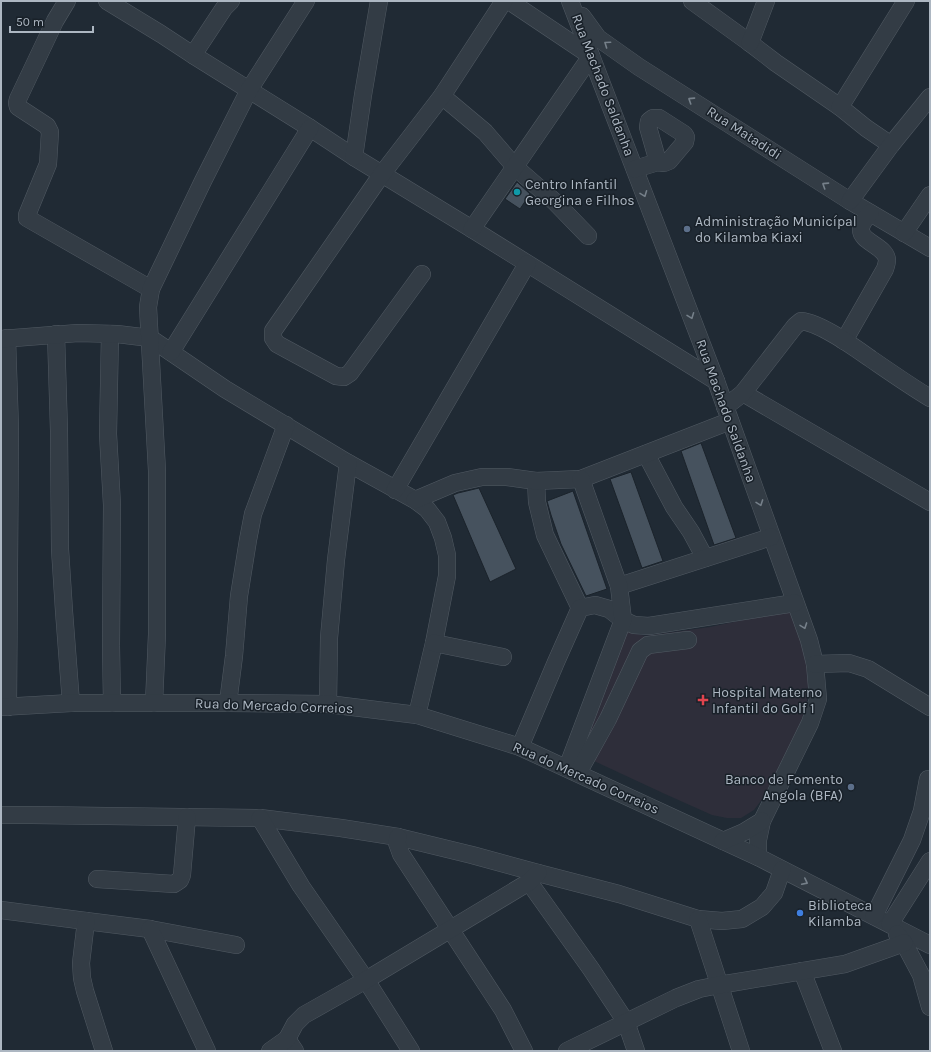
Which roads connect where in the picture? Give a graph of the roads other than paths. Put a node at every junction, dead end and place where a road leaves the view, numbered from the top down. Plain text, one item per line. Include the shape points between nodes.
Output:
1 (67, 1) edge
2 (107, 1) edge
3 (231, 1) edge
4 (306, 1) edge
5 (379, 1) edge
6 (504, 1) edge
7 (509, 1) edge
8 (571, 1) edge
9 (692, 1) edge
10 (766, 1) edge
11 (906, 1) edge
12 (128, 6) edge
13 (546, 27) junction
14 (750, 43) junction
15 (192, 55) junction
16 (591, 56) junction
17 (639, 66) junction
18 (249, 90) junction
19 (604, 90) junction
20 (442, 96) junction
21 (930, 97) edge
22 (840, 107) junction
23 (310, 128) junction
24 (891, 145) junction
25 (354, 157) junction
26 (658, 162) dead end
27 (515, 166) junction
28 (635, 169) junction
29 (382, 174) junction
30 (930, 195) edge
31 (850, 201) junction
32 (870, 213) junction
33 (472, 229) junction
34 (904, 233) junction
35 (588, 236) dead end
36 (930, 248) edge
37 (527, 264) junction
38 (422, 274) dead end
39 (151, 289) junction
40 (56, 334) junction
41 (110, 334) junction
42 (150, 338) junction
43 (4, 339) edge
44 (844, 341) junction
45 (171, 352) junction
46 (716, 381) junction
47 (743, 392) junction
48 (930, 398) edge
49 (728, 414) junction
50 (286, 425) junction
51 (646, 454) junction
52 (348, 464) junction
53 (581, 479) junction
54 (536, 481) junction
55 (395, 490) junction
56 (415, 500) junction
57 (930, 502) edge
58 (771, 536) junction
59 (705, 558) junction
60 (620, 586) junction
61 (795, 602) junction
62 (580, 608) junction
63 (623, 620) junction
64 (688, 640) dead end
65 (434, 643) junction
66 (503, 657) dead end
67 (815, 664) junction
68 (72, 703) junction
69 (112, 703) junction
70 (154, 703) junction
71 (228, 703) junction
72 (328, 704) junction
73 (4, 707) edge
74 (930, 707) edge
75 (417, 715) junction
76 (520, 747) junction
77 (573, 770) junction
78 (928, 779) dead end
79 (1, 815) edge
80 (187, 817) junction
81 (260, 818) junction
82 (762, 821) junction
83 (398, 837) junction
84 (723, 841) junction
85 (758, 857) junction
86 (930, 861) edge
87 (782, 870) junction
88 (534, 878) junction
89 (97, 879) dead end
90 (1, 910) edge
91 (874, 916) junction
92 (698, 919) junction
93 (86, 922) junction
94 (890, 924) junction
95 (150, 929) junction
96 (451, 929) junction
97 (904, 943) junction
98 (236, 945) dead end
99 (930, 945) edge
100 (930, 961) edge
101 (802, 971) junction
102 (921, 975) junction
103 (366, 980) junction
104 (719, 985) junction
105 (930, 1007) edge
106 (626, 1022) junction
107 (291, 1045) edge
108 (104, 1051) edge
109 (207, 1051) edge
110 (270, 1051) edge
111 (411, 1051) edge
112 (524, 1051) edge
113 (567, 1051) edge
114 (636, 1051) edge
115 (741, 1051) edge
116 (833, 1051) edge

1 - 39 street via 17,103 18,107 47,126 50,132 48,164 27,218
2 - 12 street
3 - 15 street
4 - 18 street
5 - 25 street
6 - 20 street
7 - 13 street
8 - 13 street via 572,18 566,26
8 - 16 street, Rua Machado Saldanha
17 -> 8 street, Rua Matadidi via 598,38
9 - 14 street
10 - 14 street
11 - 22 street
12 - 15 street via 161,34
13 - 16 street
14 - 22 street
15 - 18 street
16 - 19 street, Rua Machado Saldanha
16 - 27 street
17 - 19 street via 626,60 612,60 603,72
31 -> 17 street, Rua Matadidi
18 - 23 street
18 - 39 street
19 - 28 street, Rua Machado Saldanha
20 - 27 street via 485,132
20 - 29 street
21 - 24 street
22 - 24 street
23 - 25 street
23 - 45 street
24 - 31 street
25 - 29 street
26 - 28 street
27 - 33 street
27 - 35 street
28 -> 46 street, Rua Machado Saldanha
29 - 33 street
29 - 38 street via 273,331 273,338 277,344 336,376 344,377 350,374
30 - 34 street
31 - 32 street, Rua Matadidi
32 - 34 street, Rua Matadidi
32 - 44 street via 862,224 863,235 884,252 887,260 885,269
33 - 37 street
34 - 36 street, Rua Matadidi
37 - 46 street
37 - 55 street
39 - 42 street via 148,307
40 - 41 street
40 - 43 street
40 - 68 street via 60,549
41 - 42 street
41 - 69 street via 108,434 112,505
42 - 45 street
42 - 70 street via 157,471 157,634
43 - 73 street via 10,429
44 - 47 street via 807,321 801,321
44 - 48 street
45 - 50 street via 225,389
46 - 49 street, Rua Machado Saldanha
47 - 49 street
47 - 57 street
49 - 51 street
49 -> 58 street, Rua Machado Saldanha
50 - 52 street
50 - 71 street via 253,514 239,596
51 - 53 street
51 - 59 street
52 - 55 street
52 - 72 street via 329,638
53 - 54 street
53 - 60 street
54 - 56 street via 482,477 455,483
54 - 62 street via 537,502 545,535
55 - 56 street
56 - 65 street via 427,509 437,522 447,555 447,576
58 - 59 street
58 - 61 street, Rua Machado Saldanha
59 - 60 street
60 - 63 street
61 - 63 street via 649,626 634,625
61 -> 67 street, Rua Machado Saldanha
62 - 63 street via 595,605 608,609
62 - 76 street
63 - 77 street
64 - 77 street via 648,645 640,651 608,719
65 - 66 street
65 - 75 street
67 - 74 street via 849,663 868,669
67 - 82 street, Rua Machado Saldanha via 818,699 810,723
68 - 69 street, Rua do Mercado Correios
68 - 73 street, Rua do Mercado Correios
69 - 70 street, Rua do Mercado Correios
70 - 71 street, Rua do Mercado Correios
71 - 72 street, Rua do Mercado Correios
72 - 75 street, Rua do Mercado Correios
75 - 76 street, Rua do Mercado Correios
76 - 77 street, Rua do Mercado Correios
77 - 84 street, Rua do Mercado Correios
78 - 91 street via 922,811 912,840
79 - 80 street
80 - 81 street
80 - 89 street via 180,880 174,884
81 - 83 street
81 - 103 street via 301,886
82 - 84 street
82 - 85 street, Rua Machado Saldanha
83 - 88 street via 472,855
83 - 96 street via 397,843 401,854
84 - 85 street, Rua do Mercado Correios
85 - 87 street, Rua do Mercado Correios
86 - 94 street
87 -> 91 street, Rua do Mercado Correios
87 - 92 street via 774,893 762,907 742,919
88 - 92 street via 619,894
88 - 96 street
88 - 106 street via 578,951
90 - 93 street
91 - 94 street, Rua do Mercado Correios
92 - 104 street
93 - 95 street
93 - 108 street via 81,963 82,978
94 - 97 street
94 - 99 street, Rua do Mercado Correios
95 - 98 street
95 - 109 street
96 - 103 street
96 - 112 street via 503,1010
97 - 101 street via 845,964
97 - 102 street
100 - 102 street
101 - 104 street
101 - 116 street
102 - 105 street
103 - 107 street via 304,1015 295,1024
103 - 111 street
104 - 106 street via 676,998
104 - 115 street
106 - 113 street
106 - 114 street
107 - 110 street

